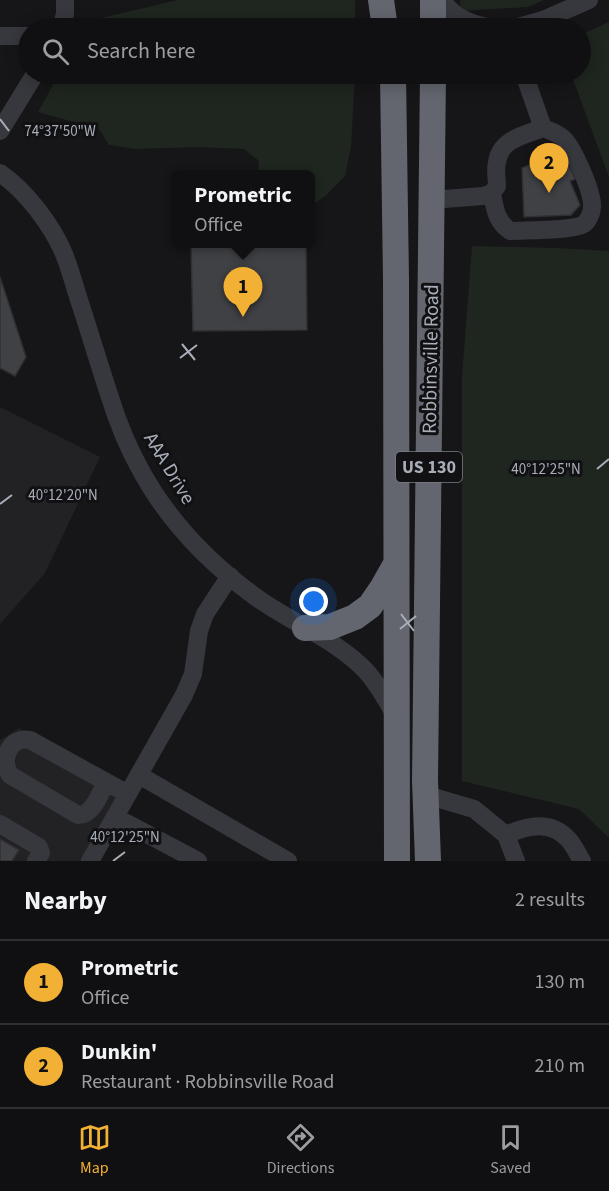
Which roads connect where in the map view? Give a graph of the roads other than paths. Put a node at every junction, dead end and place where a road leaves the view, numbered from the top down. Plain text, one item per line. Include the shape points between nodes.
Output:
1 (65, 0) edge
2 (381, 0) edge
3 (391, 0) edge
4 (433, 0) edge
5 (442, 0) edge
6 (589, 0) edge
7 (64, 18) edge
8 (384, 18) edge
9 (392, 18) edge
10 (433, 18) edge
11 (460, 18) edge
12 (548, 18) edge
13 (0, 36) edge
14 (18, 36) edge
15 (28, 84) edge
16 (393, 84) edge
17 (436, 84) edge
18 (528, 84) edge
19 (543, 128) junction
20 (0, 131) edge
21 (0, 173) edge
22 (492, 193) junction
23 (431, 200) junction
24 (397, 561) junction
25 (230, 576) junction
26 (305, 628) junction
27 (396, 717) junction
28 (139, 775) junction
29 (106, 782) junction
30 (128, 794) junction
31 (426, 795) junction
32 (115, 817) junction
33 (0, 824) edge
34 (506, 835) junction
35 (38, 854) edge
36 (98, 858) edge
37 (198, 861) edge
38 (288, 861) edge
39 (397, 861) edge
40 (428, 861) edge
41 (516, 861) edge
42 (582, 861) edge

1 - 7 street
2 - 8 highway
3 - 9 highway
4 - 10 highway
5 - 11 street
6 - 12 street
13 - 14 street
15 - 20 street
16 - 24 highway, Robbinsville Road / US 130
17 - 23 highway, Robbinsville Road / US 130
18 - 19 street
19 - 22 street via 501,148 496,162 497,186
19 - 22 street via 558,133 577,163 592,207 585,223 574,228 510,231 502,225
21 - 25 street, AAA Drive via 43,216 63,253 117,420 134,457 179,526
22 - 23 street
23 - 31 highway, Robbinsville Road / US 130
24 - 26 highway via 370,606 355,617 330,627
24 - 27 highway, Robbinsville Road / US 130
25 - 26 street, AAA Drive via 252,595
25 - 28 street via 205,614 193,674 184,695
26 - 27 street, AAA Drive via 339,648 367,672
27 - 39 highway, Robbinsville Road / US 130
28 - 30 street
28 - 38 street
29 - 29 street via 30,740 9,746 5,754 10,775 78,815 90,812
29 - 30 street
30 - 32 street
31 - 34 street via 474,809
31 - 40 highway, Robbinsville Road / US 130
32 - 36 street
32 - 37 street
33 - 35 street
34 - 41 street
34 - 42 street via 522,827 552,827 569,840

